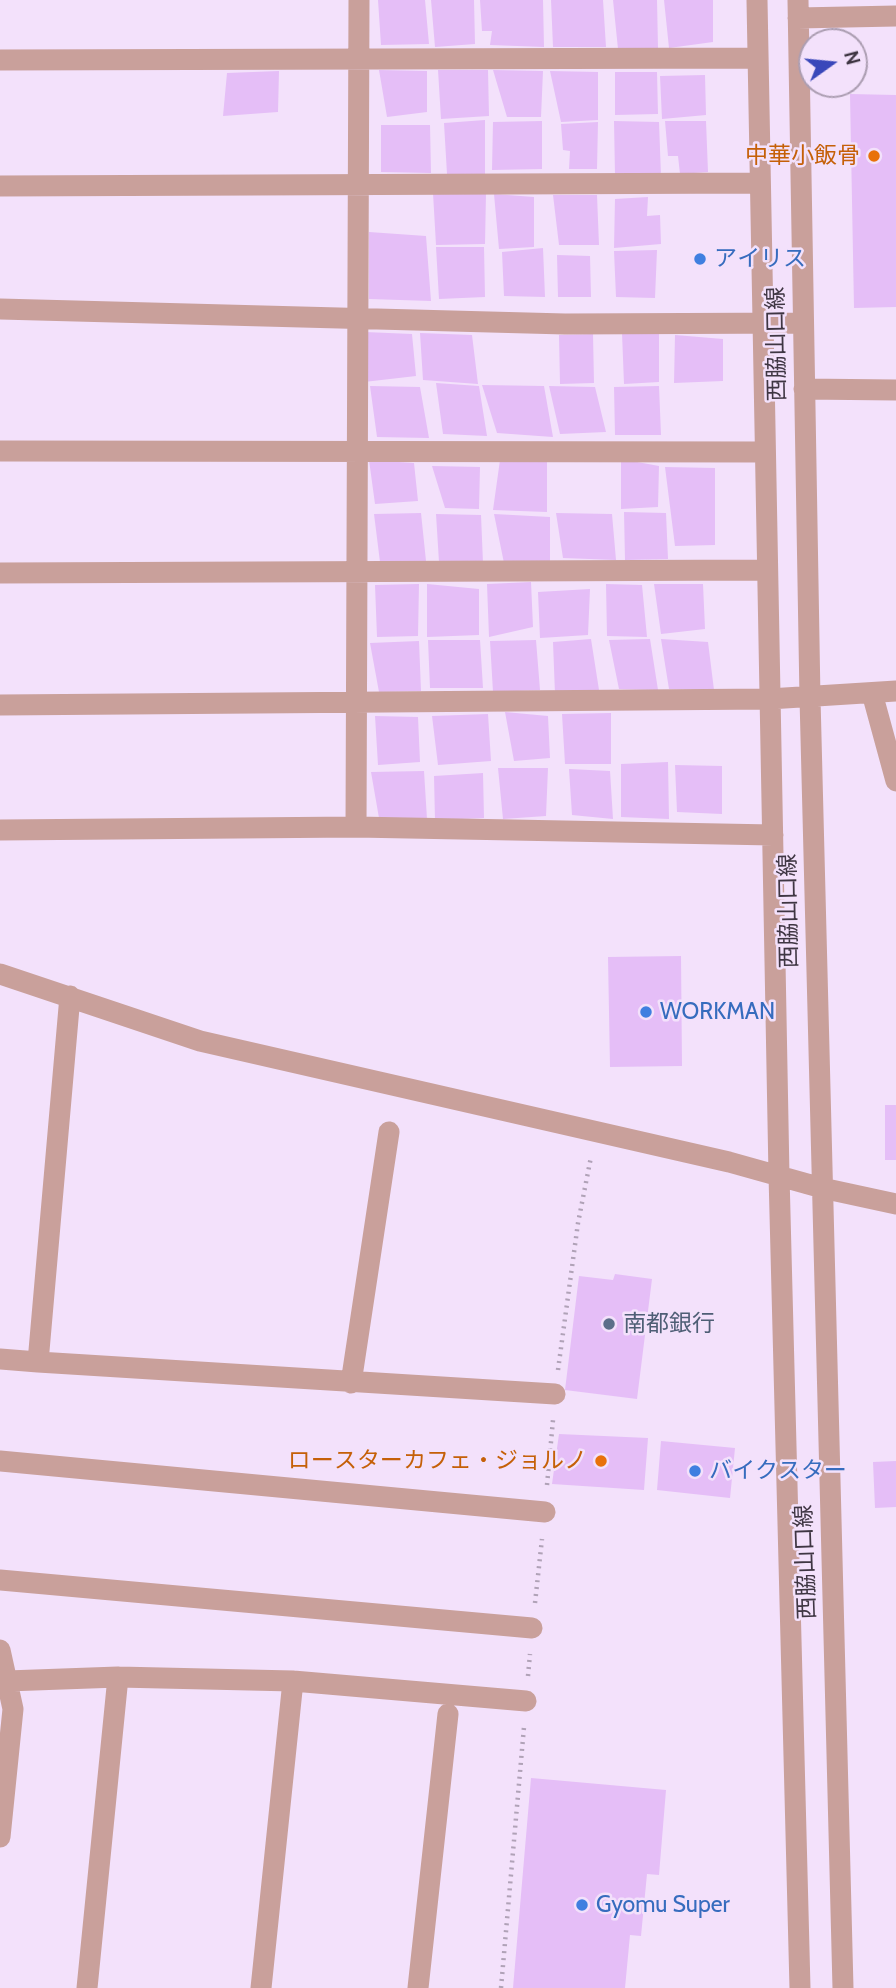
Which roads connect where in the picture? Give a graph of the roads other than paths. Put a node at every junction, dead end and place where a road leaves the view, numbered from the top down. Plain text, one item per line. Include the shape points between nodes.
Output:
1 (359, 0) edge
2 (757, 0) edge
3 (798, 9) edge
4 (896, 16) edge
5 (758, 58) junction
6 (358, 59) junction
7 (0, 60) edge
8 (761, 183) junction
9 (359, 185) junction
10 (0, 186) edge
11 (0, 309) edge
12 (359, 320) junction
13 (763, 323) junction
14 (803, 323) junction
15 (804, 389) junction
16 (896, 390) edge
17 (0, 451) edge
18 (357, 452) junction
19 (765, 452) junction
20 (767, 570) junction
21 (355, 572) junction
22 (0, 573) edge
23 (896, 691) edge
24 (872, 693) junction
25 (810, 698) junction
26 (769, 699) junction
27 (355, 703) junction
28 (0, 705) edge
29 (896, 781) edge
30 (356, 827) junction
31 (0, 830) edge
32 (773, 835) junction
33 (0, 974) edge
34 (70, 996) junction
35 (389, 1132) dead end
36 (779, 1175) junction
37 (822, 1188) junction
38 (896, 1204) edge
39 (0, 1359) edge
40 (38, 1362) junction
41 (351, 1383) junction
42 (555, 1394) road end
43 (0, 1461) edge
44 (545, 1512) road end
45 (0, 1580) edge
46 (532, 1628) road end
47 (0, 1650) edge
48 (118, 1677) junction
49 (7, 1681) junction
50 (293, 1681) junction
51 (526, 1701) road end
52 (448, 1714) dead end
53 (6, 1742) edge
54 (0, 1837) edge
55 (87, 1988) edge
56 (261, 1988) edge
57 (418, 1988) edge
58 (800, 1988) edge
59 (843, 1988) edge

1 - 6 street
2 - 5 street, 西脇山口線
3 - 4 street
3 - 14 street, 西脇山口線
5 - 6 street
5 - 8 street, 西脇山口線
6 - 7 street
6 - 9 street
8 - 9 street
8 - 13 street, 西脇山口線
9 - 10 street
9 - 12 street
11 - 12 street
12 - 13 street
12 - 18 street
13 - 14 street
13 - 19 street, 西脇山口線
14 - 15 street, 西脇山口線
15 - 16 street
15 - 25 street, 西脇山口線
17 - 18 street
18 - 19 street
18 - 21 street
19 - 20 street, 西脇山口線
20 - 21 street
20 - 26 street, 西脇山口線
21 - 22 street
21 - 27 street
23 - 24 street
24 - 25 street
24 - 29 street
25 - 26 street
25 - 37 street, 西脇山口線
26 - 27 street
26 - 32 street, 西脇山口線
27 - 28 street
27 - 30 street
30 - 31 street
30 - 32 street
32 - 36 street, 西脇山口線
33 - 34 street
34 - 36 street via 200,1041
34 - 40 street
35 - 41 street
36 - 37 street
36 - 58 street, 西脇山口線
37 - 38 street
37 - 59 street, 西脇山口線
39 - 40 street
40 - 41 street
41 - 42 street
43 - 44 street
45 - 46 street
47 - 49 street
48 - 49 street
48 - 50 street
48 - 55 street
49 - 53 street via 13,1709
50 - 51 street
50 - 56 street
52 - 57 street
53 - 54 street

